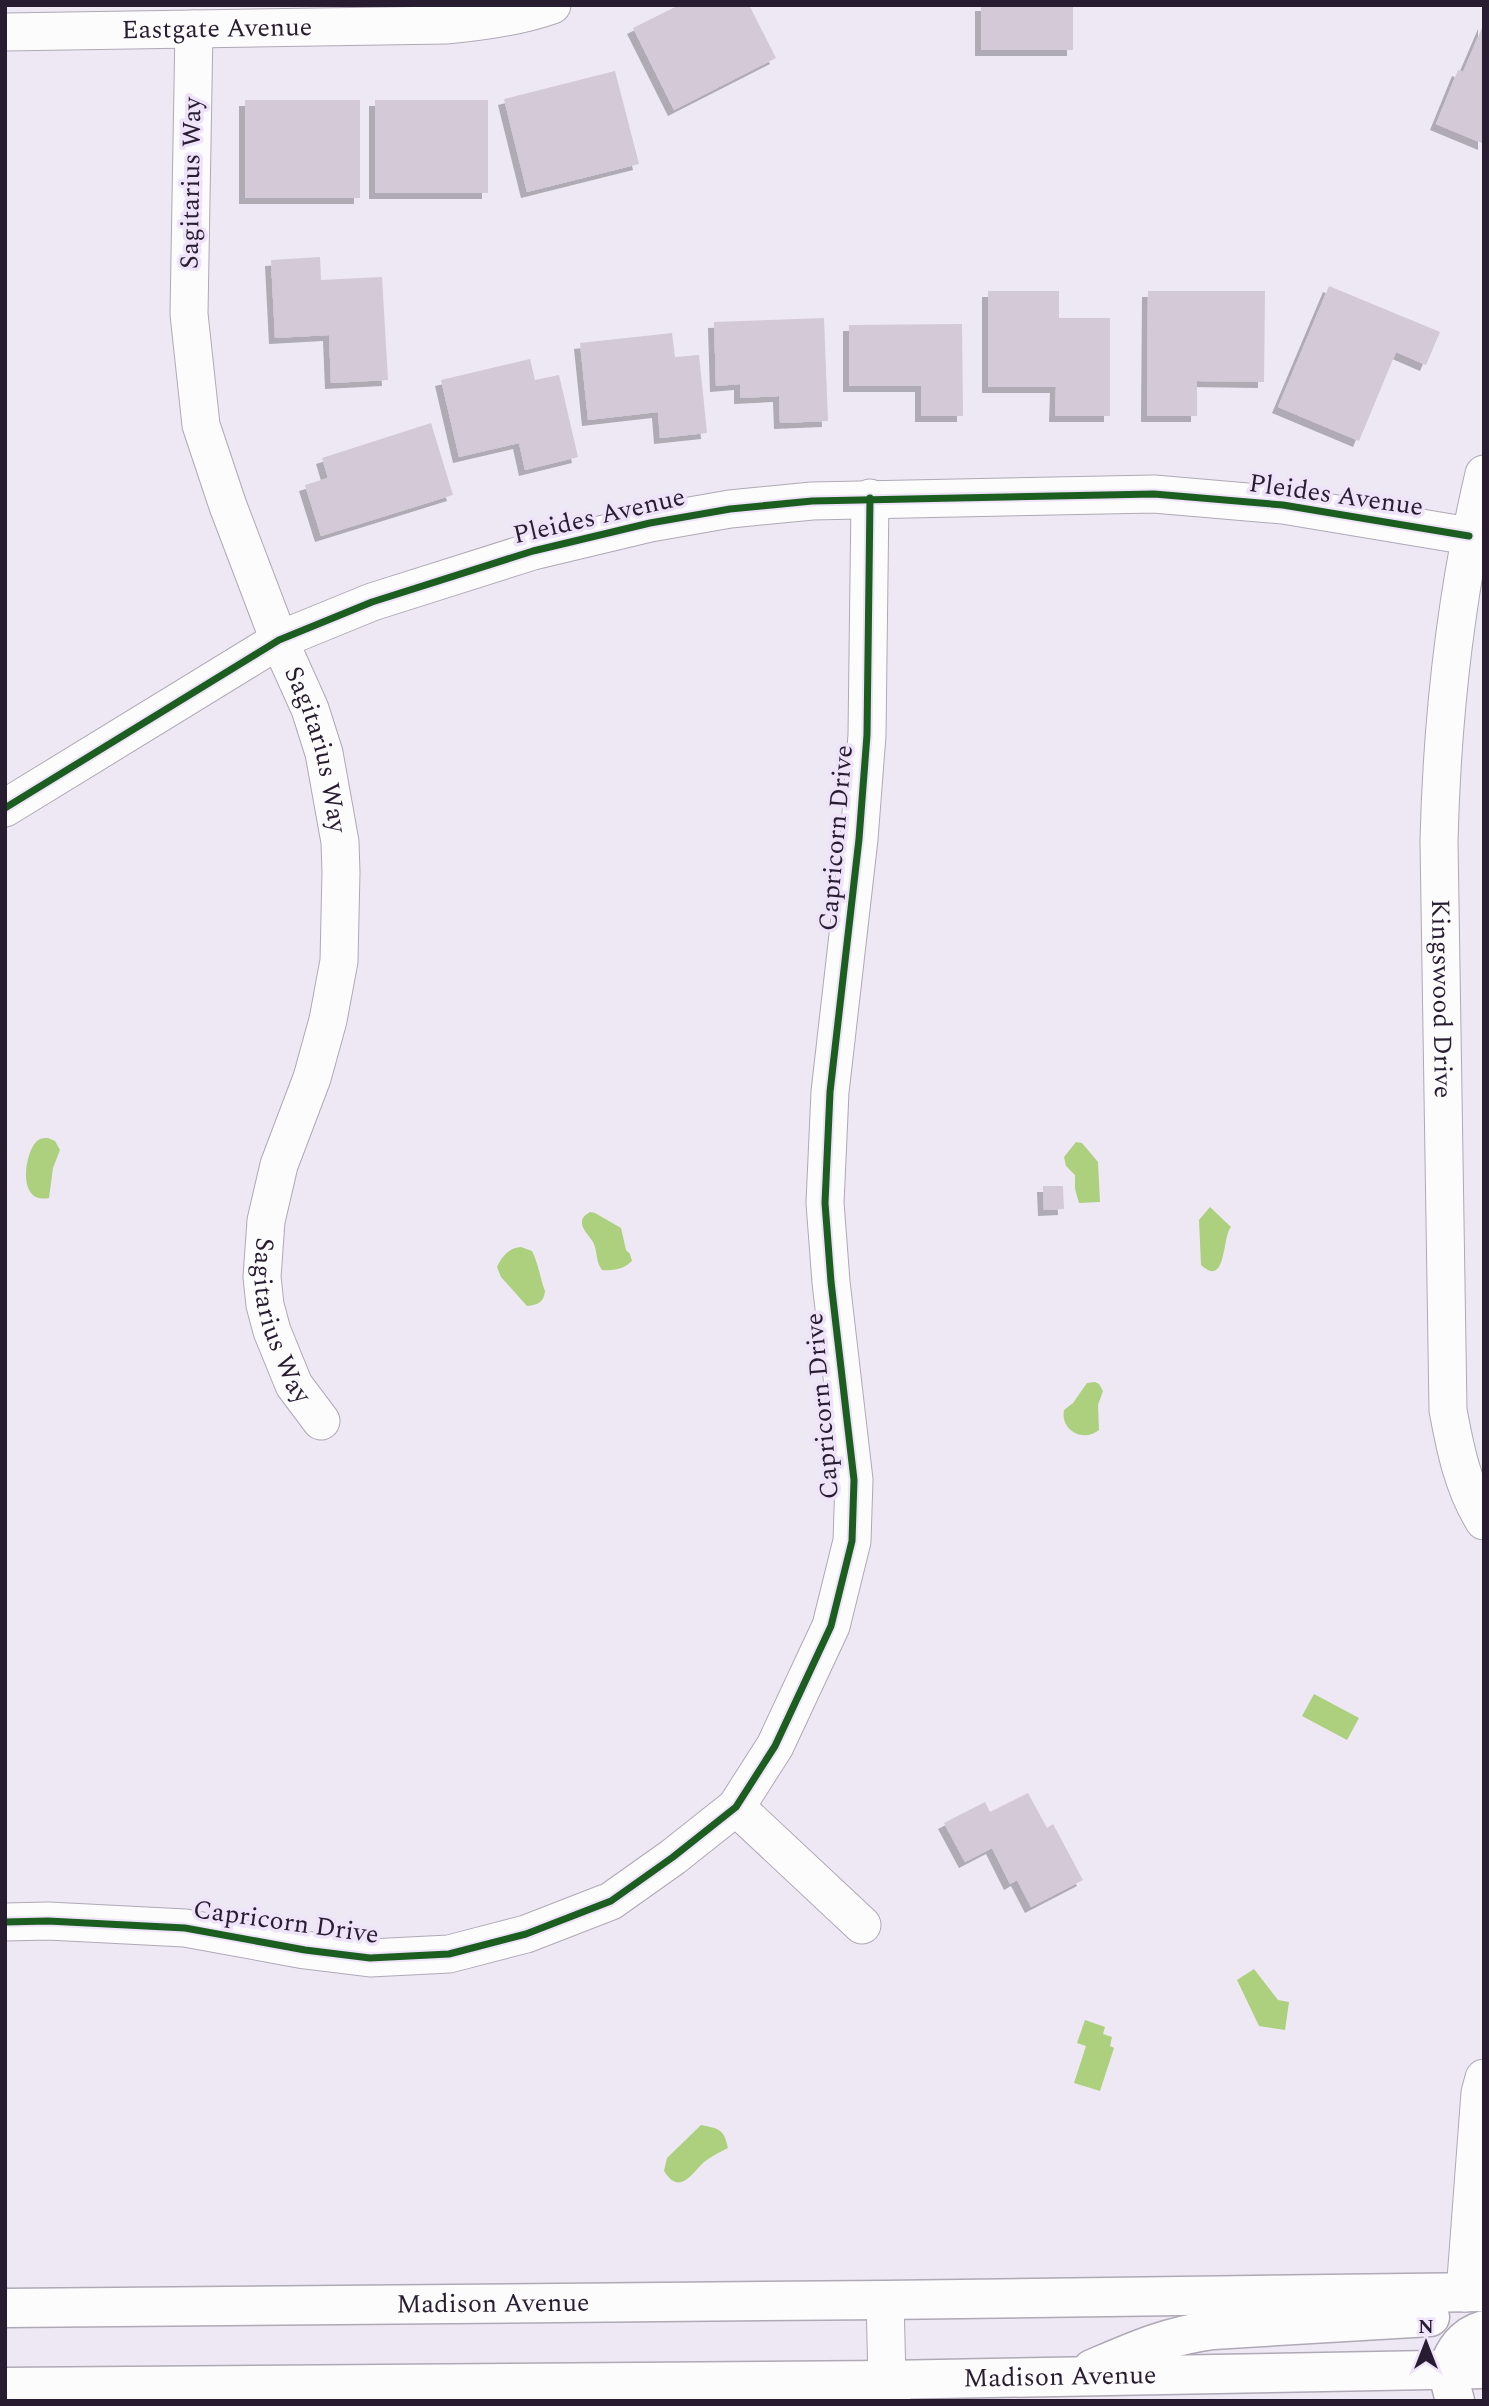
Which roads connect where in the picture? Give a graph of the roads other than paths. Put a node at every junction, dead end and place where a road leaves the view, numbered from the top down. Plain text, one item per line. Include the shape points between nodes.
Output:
1 (552, 5) edge
2 (194, 29) junction
3 (5, 32) edge
4 (1484, 474) edge
5 (870, 498) junction
6 (1469, 536) junction
7 (279, 640) junction
8 (5, 808) edge
9 (321, 1421) dead end
10 (1484, 1521) edge
11 (736, 1807) junction
12 (5, 1922) edge
13 (862, 1925) dead end
14 (1484, 2078) edge
15 (1475, 2292) edge
16 (885, 2300) junction
17 (5, 2308) edge
18 (1484, 2330) edge
19 (1074, 2377) junction
20 (1462, 2380) edge
21 (5, 2388) edge
22 (889, 2391) edge

1 - 2 street, Eastgate Avenue via 446,25
2 - 3 street, Eastgate Avenue
2 - 7 street, Sagitarius Way via 189,314 201,425
4 - 6 street, Kingswood Drive
5 - 6 street, Pleides Avenue via 1154,494 1283,505
5 - 7 street, Pleides Avenue via 730,509 533,551 384,598
5 - 11 street, Capricorn Drive via 867,735 831,1092 825,1203 854,1480 852,1541 831,1626 775,1746
6 - 10 street, Kingswood Drive via 1440,790 1440,924 1448,1410 1458,1460
7 - 8 street, Pleides Avenue
7 - 9 street, Sagitarius Way via 310,709 324,754 340,842 341,898 339,961 328,1020 279,1165 266,1221 262,1277 272,1331 294,1385
11 - 12 street, Capricorn Drive via 611,1901 526,1934 449,1954 370,1958 185,1928
11 - 13 street
14 - 15 street
15 - 16 main road, Madison Avenue
15 - 19 main road via 1440,2314 1423,2318 1184,2334
16 - 17 main road, Madison Avenue
16 - 22 street
18 - 20 main road via 1475,2332 1454,2351
19 - 20 main road, Madison Avenue
19 - 22 main road, Madison Avenue
21 - 22 main road, Madison Avenue

